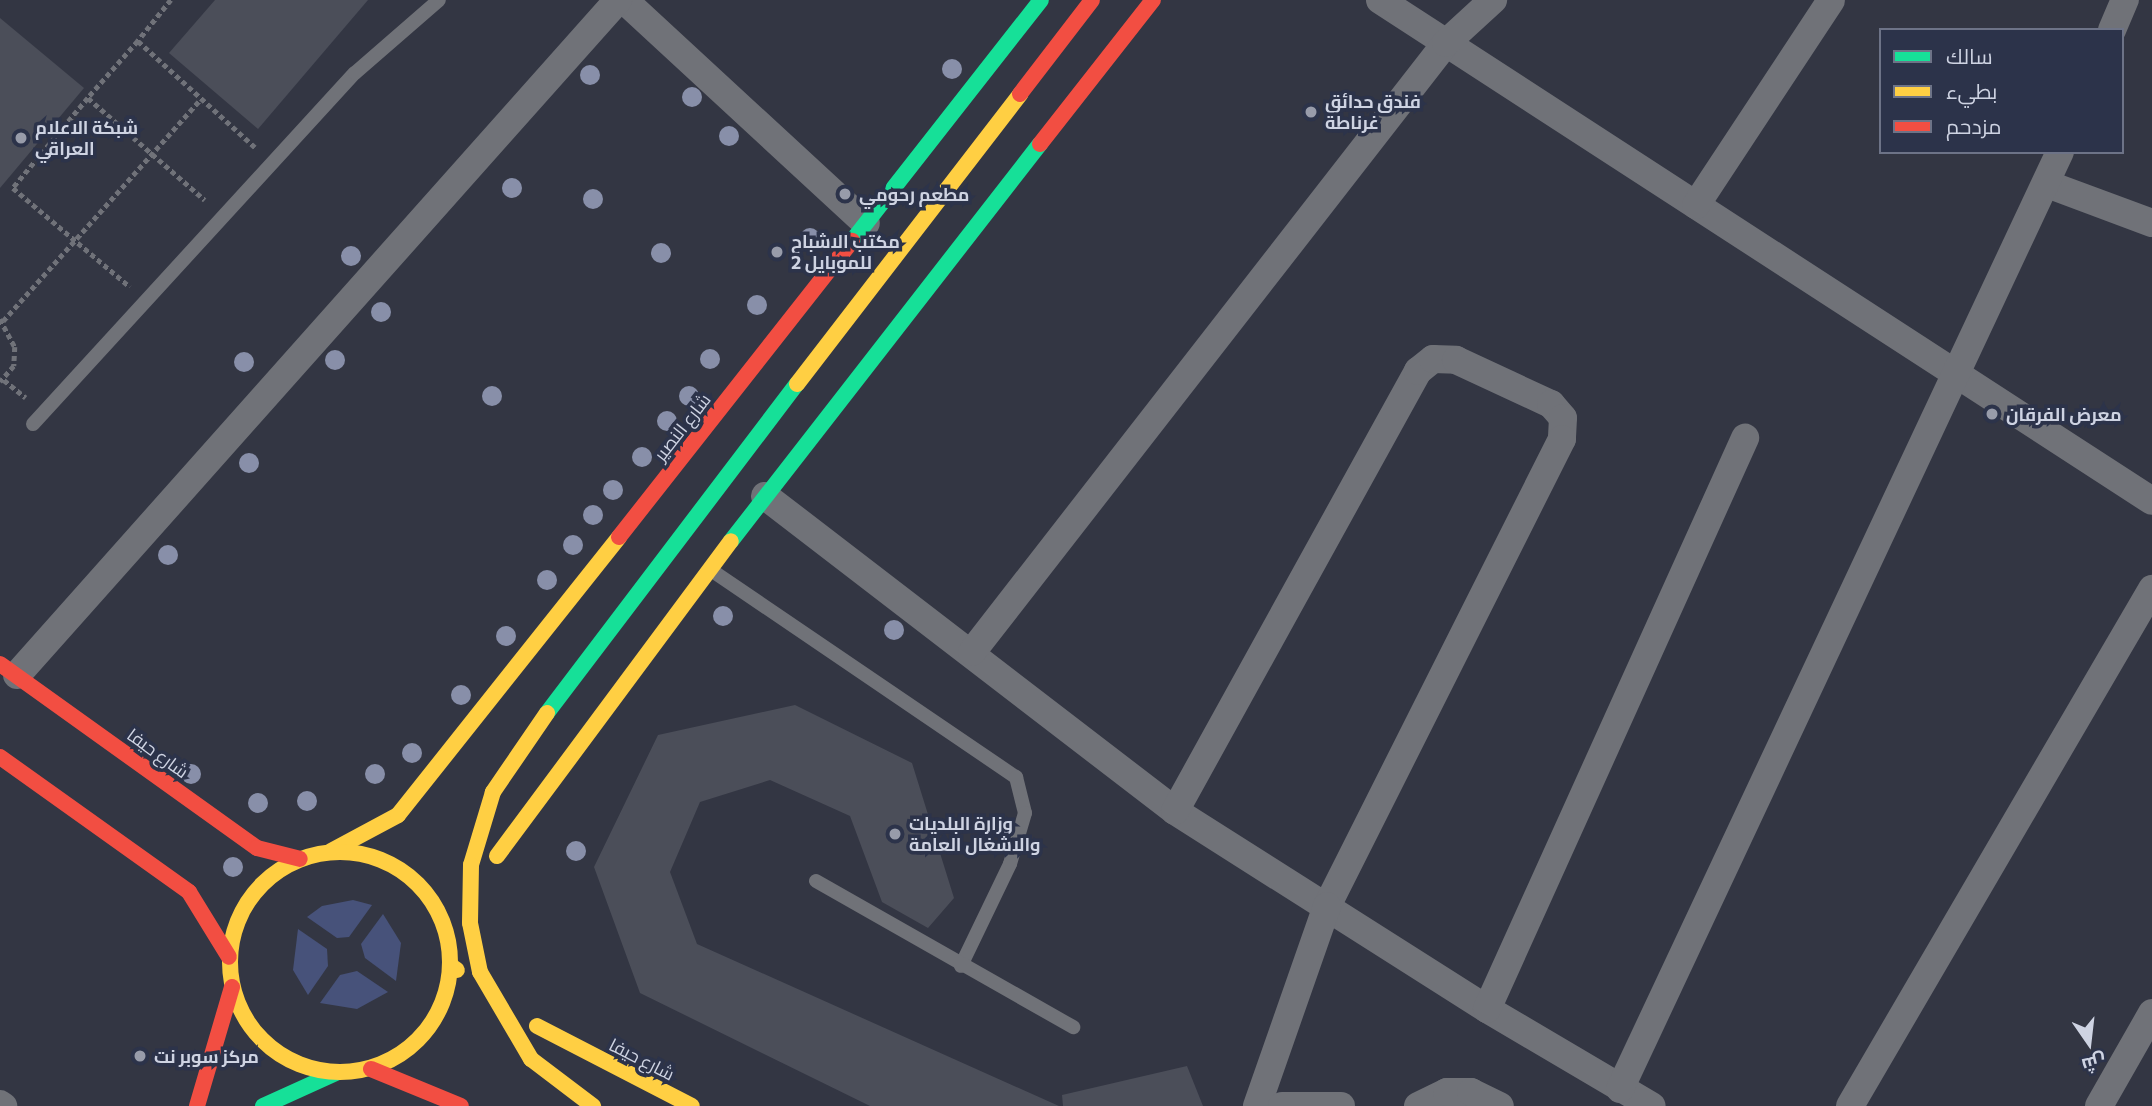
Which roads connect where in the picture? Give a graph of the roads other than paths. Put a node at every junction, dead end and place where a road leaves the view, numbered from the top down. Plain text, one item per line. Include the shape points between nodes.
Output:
1 (439, 0) edge
2 (618, 0) edge
3 (624, 0) edge
4 (1041, 0) edge
5 (1092, 0) edge
6 (1153, 0) edge
7 (1380, 0) edge
8 (1493, 0) edge
9 (1831, 0) edge
10 (2125, 0) edge
11 (2113, 28) edge
12 (1446, 43) junction
13 (2059, 154) edge
14 (2046, 184) junction
15 (1696, 205) junction
16 (866, 223) junction
17 (2152, 223) edge
18 (1954, 372) junction
19 (33, 424) dead end
20 (1745, 438) dead end
21 (2152, 501) edge
22 (773, 503) junction
23 (710, 569) junction
24 (2152, 589) edge
25 (972, 652) junction
26 (8, 670) edge
27 (0, 757) edge
28 (1175, 811) junction
29 (331, 851) junction
30 (497, 856) dead end
31 (300, 859) junction
32 (816, 881) dead end
33 (447, 885) dead end
34 (427, 892) junction
35 (1326, 906) junction
36 (229, 957) junction
37 (961, 966) junction
38 (232, 987) junction
39 (1487, 1009) junction
40 (2152, 1013) edge
41 (537, 1027) dead end
42 (1073, 1027) dead end
43 (371, 1069) junction
44 (336, 1073) junction
45 (1620, 1088) junction
46 (687, 1104) edge
47 (197, 1106) edge
48 (263, 1106) edge
49 (461, 1106) edge
50 (593, 1106) edge
51 (660, 1106) edge
52 (1257, 1106) edge
53 (1282, 1106) edge
54 (1341, 1106) edge
55 (1418, 1106) edge
56 (1500, 1106) edge
57 (1652, 1106) edge
58 (1850, 1106) edge
59 (2099, 1106) edge

1 - 19 lane via 355,73
2 - 26 street
3 - 16 street
4 - 16 main road, شارع النصیر
5 - 50 main road, bridge via 556,699 493,792 471,864 470,923 480,972 531,1059
6 - 22 main road
7 - 12 street
8 - 12 street
9 - 15 street
10 - 11 street
12 - 15 street
12 - 25 street
13 - 14 street
14 - 17 street
14 - 18 street
15 - 18 street
16 - 29 main road, شارع النصیر via 398,815
18 - 21 street
18 - 45 street
20 - 39 street
22 - 23 main road
22 - 25 street
23 - 30 main road
23 - 37 lane via 1016,777 1025,813 1010,864
24 - 58 street
25 - 28 street
26 - 31 main road, شارع حيفا via 257,848
27 - 36 main road via 189,892
28 - 35 street
28 - 35 street via 1418,371 1433,359 1456,360 1551,404 1563,418 1562,439
29 - 31 main road
29 - 34 main road via 367,855 400,868
31 - 36 main road via 271,876 249,899
32 - 37 lane
33 - 34 main road
34 - 43 main road via 447,931 454,968 444,1000 428,1030 402,1054
35 - 39 street
35 - 52 street
36 - 38 main road
37 - 42 lane
38 - 44 main road via 246,1021 270,1048 302,1066
38 - 47 main road
39 - 45 street
40 - 59 street
41 - 46 main road, شارع حيفا
43 - 44 main road
43 - 49 main road
44 - 48 main road
45 - 57 street
46 - 51 main road
53 - 54 street
55 - 56 street via 1447,1092 1471,1092

